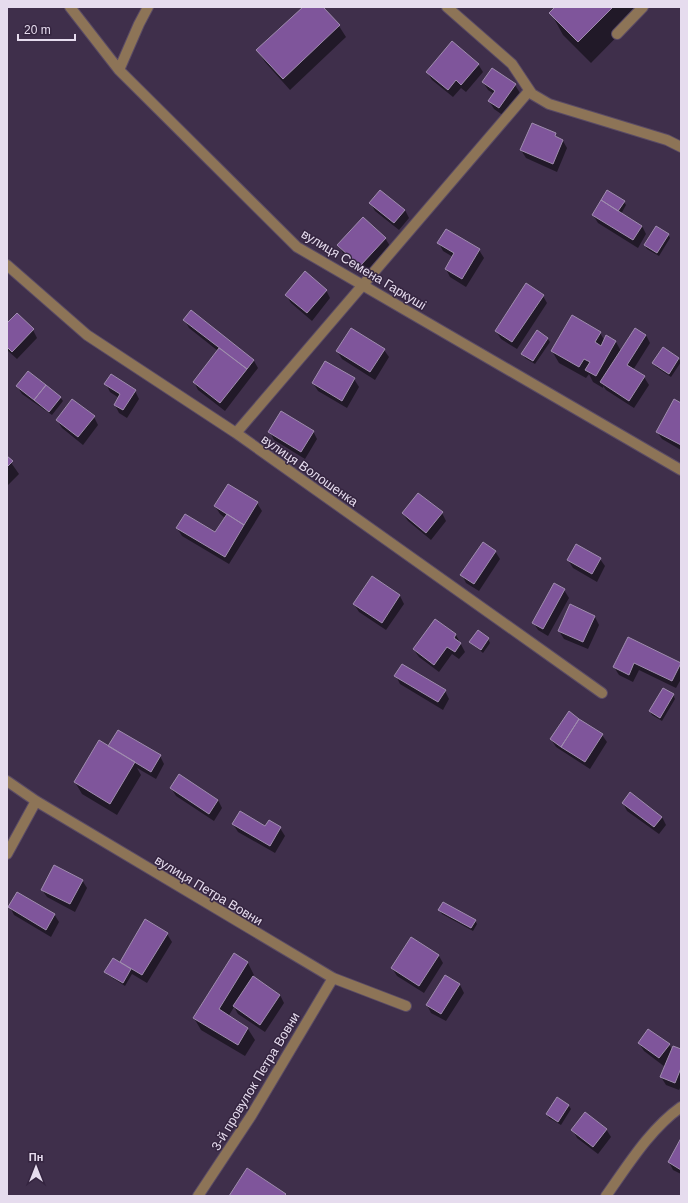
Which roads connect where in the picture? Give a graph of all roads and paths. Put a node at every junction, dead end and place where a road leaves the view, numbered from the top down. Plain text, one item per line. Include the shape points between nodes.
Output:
1 (70, 7) edge
2 (148, 7) edge
3 (447, 7) edge
4 (642, 7) edge
5 (617, 34) dead end
6 (119, 70) junction
7 (529, 91) junction
8 (681, 147) edge
9 (7, 265) edge
10 (363, 285) junction
11 (236, 433) junction
12 (681, 470) edge
13 (602, 693) dead end
14 (7, 781) edge
15 (36, 801) junction
16 (7, 854) edge
17 (332, 978) junction
18 (406, 1006) dead end
19 (681, 1108) edge
20 (198, 1196) edge
21 (606, 1196) edge

1 - 6 street, вулиця Семена Гаркуші
2 - 6 street
3 - 7 street via 512,64
4 - 5 street
6 - 10 street, вулиця Семена Гаркуші via 297,247
7 - 8 street via 549,104 667,140
7 - 10 street
9 - 11 street, вулиця Волошенка via 87,335
10 - 11 street
10 - 12 street, вулиця Семена Гаркуші
11 - 13 street, вулиця Волошенка
14 - 15 street, вулиця Петра Вовни
15 - 16 street
15 - 17 street, вулиця Петра Вовни
17 - 18 street, вулиця Петра Вовни
17 - 20 street, 3-й провулок Петра Вовни via 251,1116
19 - 21 street via 667,1117

